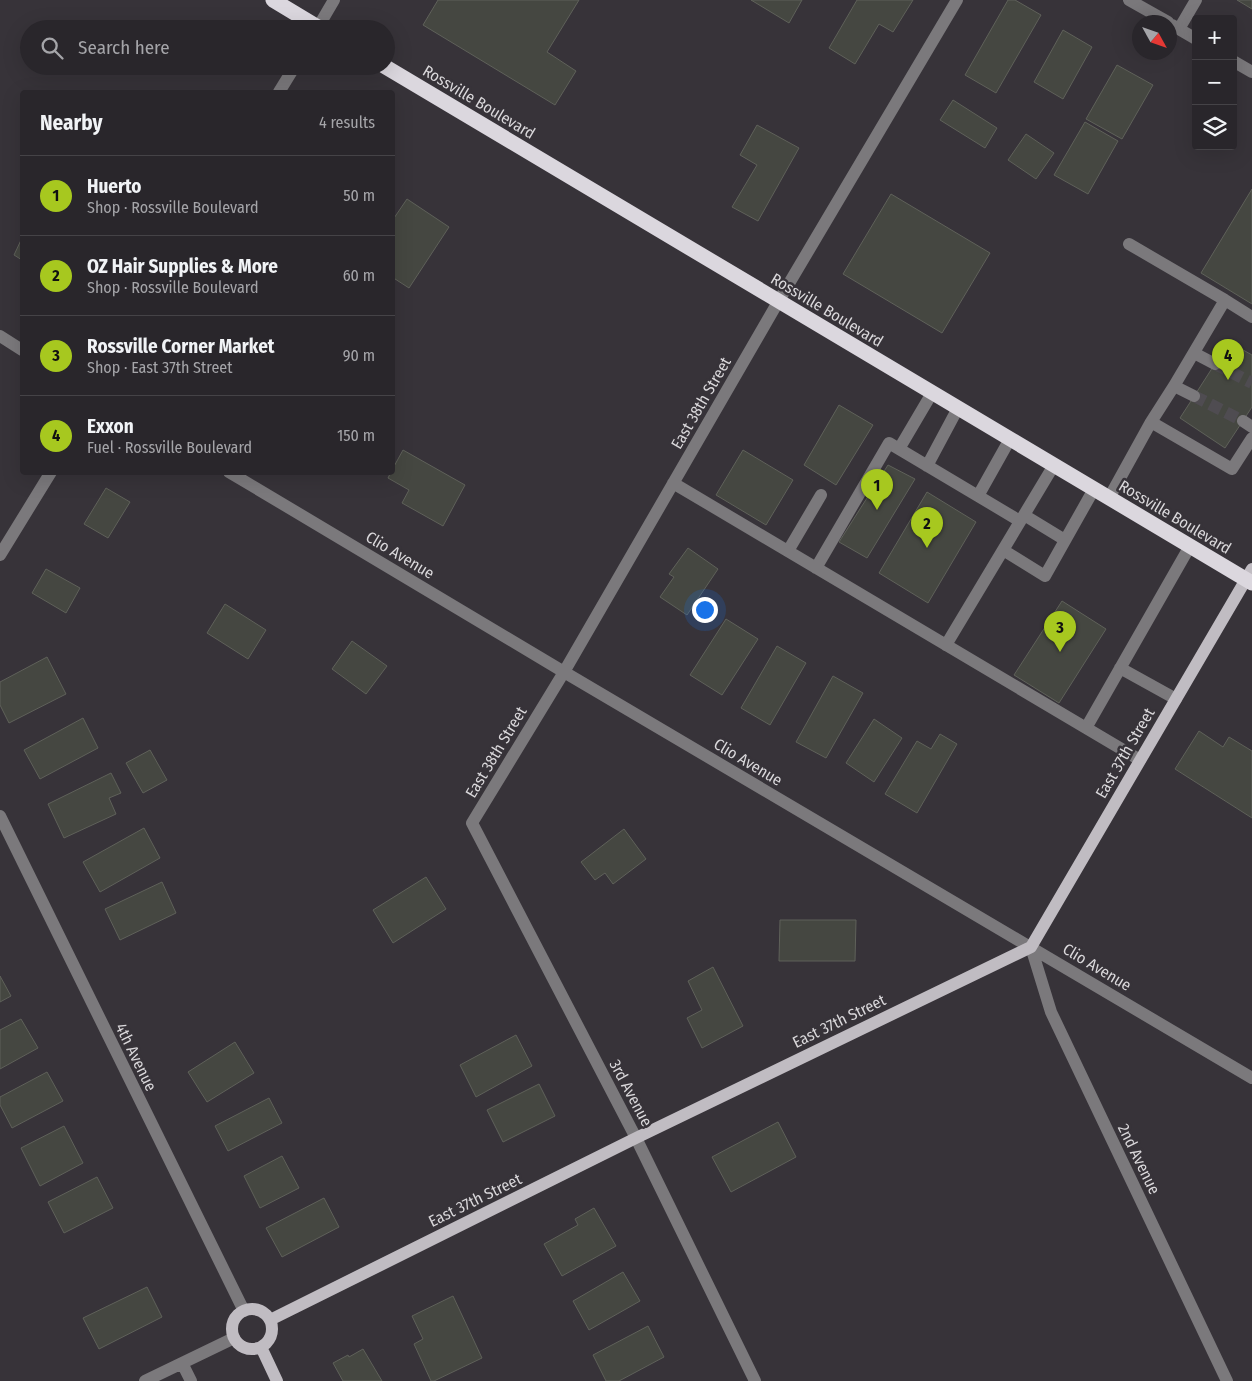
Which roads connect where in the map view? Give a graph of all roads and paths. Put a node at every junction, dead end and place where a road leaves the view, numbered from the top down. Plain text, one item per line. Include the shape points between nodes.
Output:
1 (273, 0) edge
2 (334, 0) edge
3 (957, 0) edge
4 (1129, 0) edge
5 (1196, 0) edge
6 (1155, 15) edge
7 (306, 20) edge
8 (323, 20) edge
9 (1177, 20) edge
10 (1177, 28) edge
11 (1192, 37) edge
12 (1237, 63) edge
13 (1252, 72) edge
14 (395, 73) edge
15 (289, 75) edge
16 (280, 90) edge
17 (1129, 244) dead end
18 (1225, 300) junction
19 (778, 302) junction
20 (1252, 317) edge
21 (0, 336) edge
22 (20, 349) edge
23 (1194, 353) junction
24 (1215, 364) tunnel mouth
25 (1174, 386) junction
26 (932, 393) junction
27 (1194, 396) tunnel mouth
28 (958, 408) junction
29 (1151, 422) junction
30 (1252, 438) edge
31 (1010, 439) junction
32 (899, 449) junction
33 (1054, 465) junction
34 (927, 466) junction
35 (49, 475) edge
36 (234, 475) edge
37 (673, 483) junction
38 (1094, 489) junction
39 (820, 495) dead end
40 (978, 496) junction
41 (1109, 498) junction
42 (1022, 518) junction
43 (1065, 540) junction
44 (1190, 546) junction
45 (1003, 550) junction
46 (788, 551) junction
47 (0, 555) edge
48 (816, 568) junction
49 (1250, 577) edge
50 (946, 645) junction
51 (1120, 668) junction
52 (564, 672) junction
53 (1176, 699) junction
54 (1086, 728) junction
55 (1140, 760) junction
56 (0, 816) edge
57 (472, 823) joint
58 (1031, 947) junction
59 (1252, 1078) edge
60 (636, 1138) junction
61 (244, 1311) junction
62 (270, 1320) junction
63 (234, 1338) junction
64 (261, 1347) junction
65 (182, 1363) junction
66 (145, 1381) edge
67 (191, 1381) edge
68 (278, 1381) edge
69 (755, 1381) edge
70 (1227, 1381) edge

1 - 7 highway
2 - 8 street
3 - 19 street, East 38th Street
4 - 6 street
5 - 9 street
10 - 11 street
12 - 13 street
14 - 19 highway, Rossville Boulevard
15 - 16 street
17 - 18 street
18 - 20 street
18 - 23 street
19 - 26 highway, Rossville Boulevard
19 - 37 street, East 38th Street
21 - 22 street
23 - 24 street
23 - 25 street
25 - 27 street
25 - 29 street
26 - 28 highway, Rossville Boulevard
26 - 32 street
28 - 31 highway, Rossville Boulevard
28 - 34 street
29 - 30 street via 1232,469
29 - 41 street
31 - 33 highway, Rossville Boulevard
31 - 40 street
32 - 34 street
32 - 48 street via 889,443
33 - 38 highway, Rossville Boulevard
33 - 42 street
34 - 40 street
35 - 47 street
36 - 52 street, Clio Avenue
37 - 46 street
37 - 52 street, East 38th Street
38 - 41 highway, Rossville Boulevard
38 - 43 street
39 - 46 street
40 - 42 street
41 - 44 highway, Rossville Boulevard
42 - 43 street
42 - 45 street
43 - 45 street via 1045,576
44 - 49 highway, Rossville Boulevard
44 - 51 street
45 - 50 street
46 - 48 street
48 - 50 street
49 - 53 main road, East 37th Street
50 - 54 street
51 - 53 street
51 - 54 street
52 - 57 street, East 38th Street
52 - 58 street, Clio Avenue
53 - 55 main road, East 37th Street
54 - 55 street
55 - 58 main road, East 37th Street
56 - 61 street, 4th Avenue
57 - 60 street, 3rd Avenue
58 - 59 street, Clio Avenue
58 - 60 main road, East 37th Street
58 - 70 street, 2nd Avenue via 1050,1012
60 - 62 main road, East 37th Street
60 - 69 street, 3rd Avenue
61 - 62 main road via 259,1310
61 - 63 main road via 233,1323
62 - 64 main road via 271,1335
63 - 64 main road via 246,1348
63 - 65 street
64 - 68 main road
65 - 66 street
65 - 67 street

